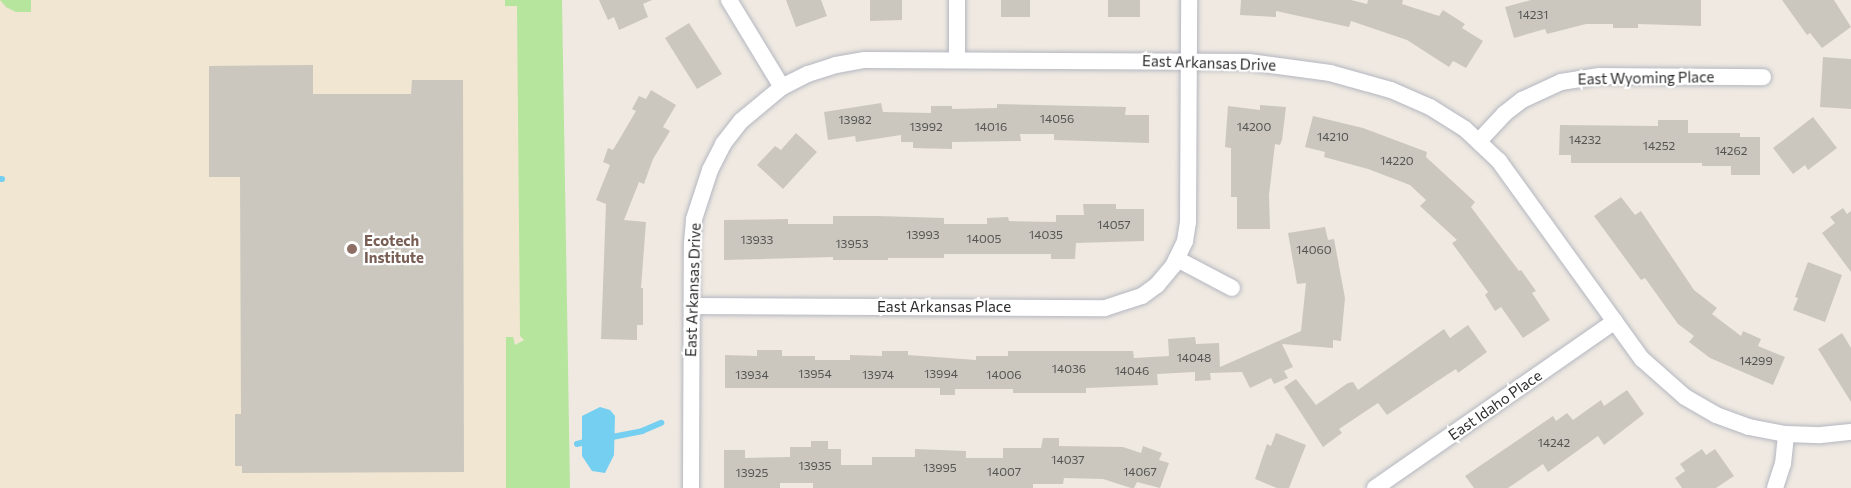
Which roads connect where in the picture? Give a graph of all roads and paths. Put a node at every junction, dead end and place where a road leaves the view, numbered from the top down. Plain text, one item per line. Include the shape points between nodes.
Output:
1 (729, 0) edge
2 (957, 0) edge
3 (1189, 0) edge
4 (957, 60) junction
5 (1189, 61) junction
6 (1763, 77) dead end
7 (782, 87) junction
8 (1479, 141) junction
9 (1177, 259) junction
10 (1232, 288) dead end
11 (692, 306) junction
12 (1615, 321) junction
13 (1851, 432) edge
14 (1786, 434) junction
15 (691, 488) edge
16 (1376, 488) edge
17 (1775, 488) edge

1 - 7 street
2 - 4 street
3 - 5 street, East Arkansas Place
4 - 5 street, East Arkansas Drive
4 - 7 street, East Arkansas Drive via 865,60 808,74
5 - 8 street, East Arkansas Drive via 1249,62 1330,73 1391,90 1430,107
5 - 9 street, East Arkansas Place via 1188,222
6 - 8 street, East Wyoming Place via 1600,76 1562,82 1522,100
7 - 11 street, East Arkansas Drive via 741,121 710,170 694,219
8 - 12 street, East Arkansas Drive via 1522,190
9 - 10 street
9 - 11 street, East Arkansas Place via 1157,285 1142,296 1105,308
11 - 15 street, East Arkansas Drive
12 - 14 street, East Arkansas Drive via 1642,359 1685,397 1716,415
12 - 16 street, East Idaho Place
13 - 14 street, East Arkansas Drive
14 - 17 street via 1783,464

